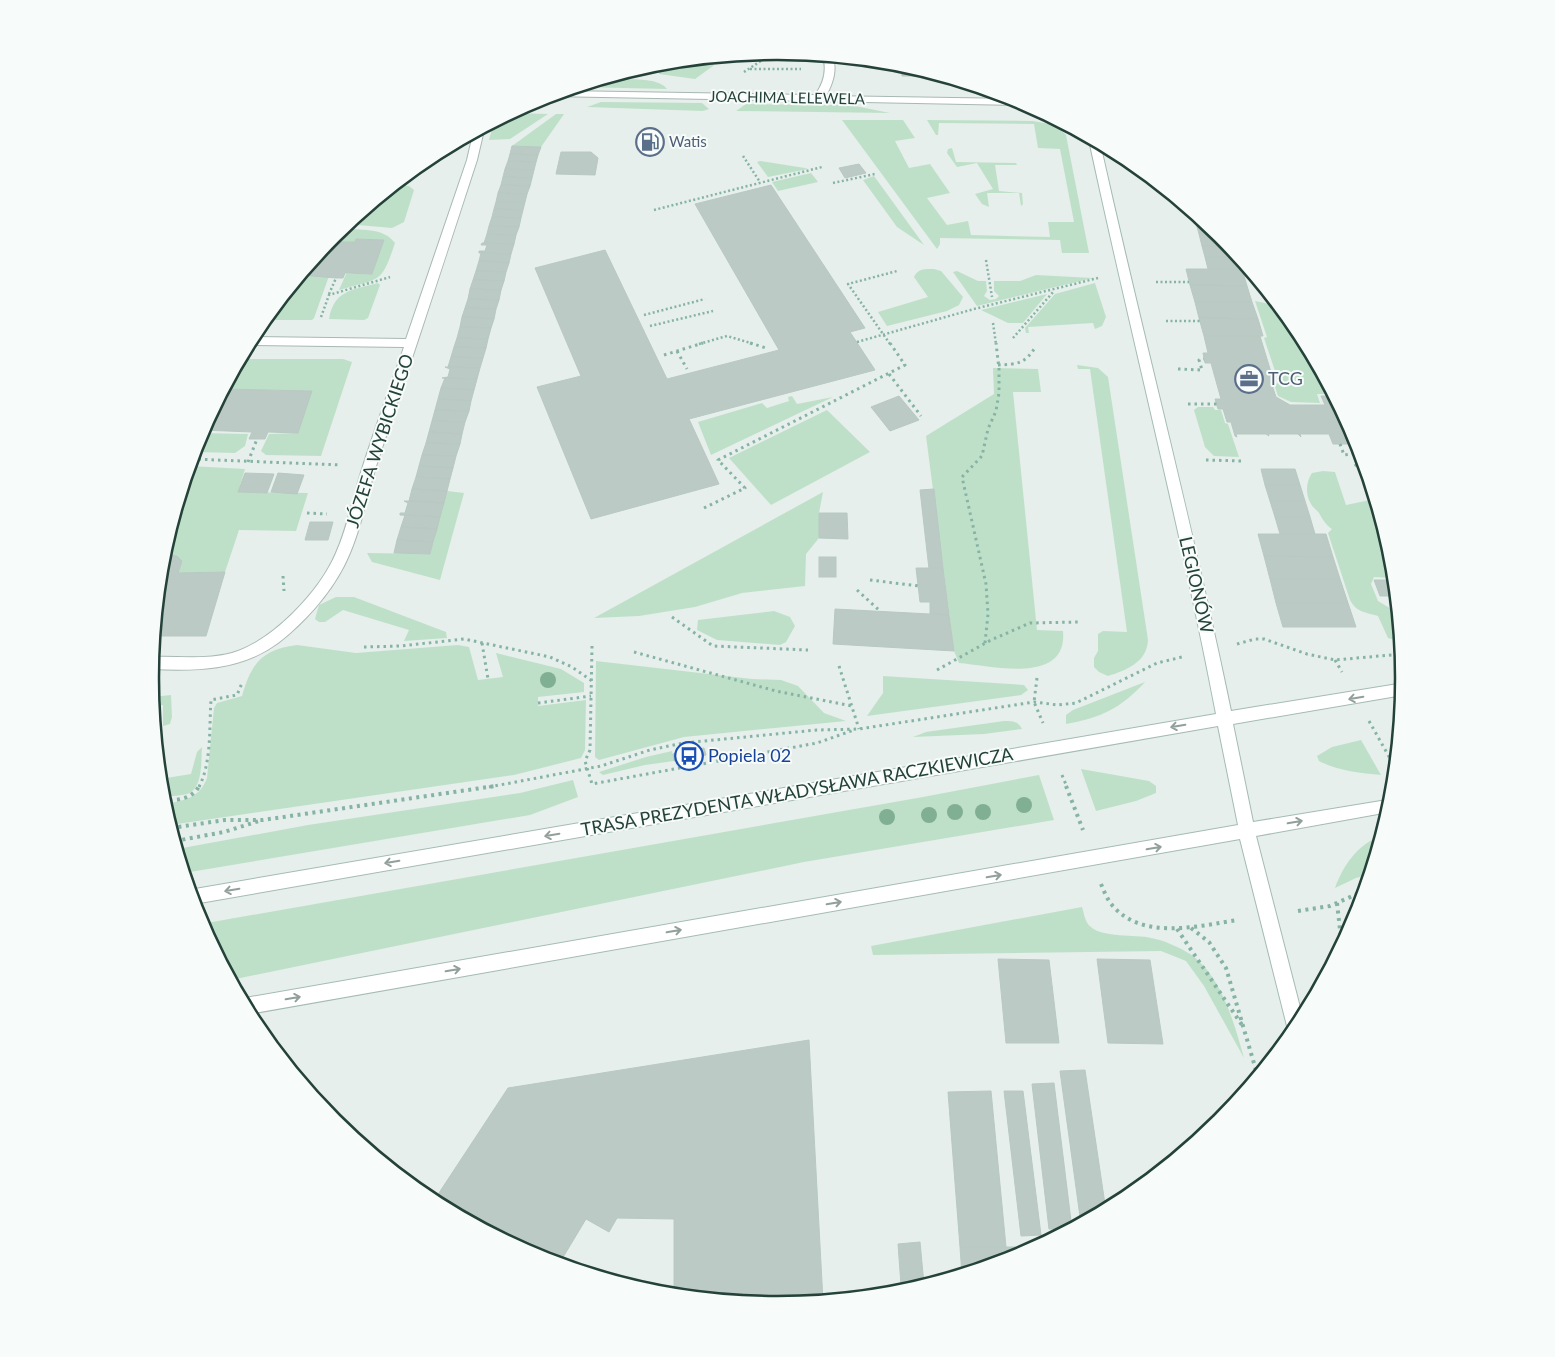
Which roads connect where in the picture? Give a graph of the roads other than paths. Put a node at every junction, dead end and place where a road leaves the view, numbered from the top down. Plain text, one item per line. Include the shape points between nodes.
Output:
1 (829, 62) edge
2 (575, 94) edge
3 (818, 99) junction
4 (1000, 102) edge
5 (478, 138) edge
6 (1096, 148) edge
7 (259, 341) edge
8 (412, 343) junction
9 (159, 663) edge
10 (1396, 691) edge
11 (1226, 719) junction
12 (1382, 807) edge
13 (1247, 831) junction
14 (199, 896) edge
15 (252, 1005) edge
16 (1294, 1019) edge

1 - 3 street via 830,74
2 - 3 street, JOACHIMA LELEWELA
3 - 4 street, JOACHIMA LELEWELA
5 - 8 street
6 - 11 street, LEGIONÓW
7 - 8 street, JÓZEFA WYBICKIEGO
8 - 9 street, JÓZEFA WYBICKIEGO via 369,466 343,554 332,576 281,632 248,654 199,664
10 -> 11 street, TRASA PREZYDENTA WŁADYSŁAWA RACZKIEWICZA
11 - 13 street, LEGIONÓW
11 -> 14 street, TRASA PREZYDENTA WŁADYSŁAWA RACZKIEWICZA
13 -> 12 street
15 -> 13 street
13 - 16 street, LEGIONÓW

